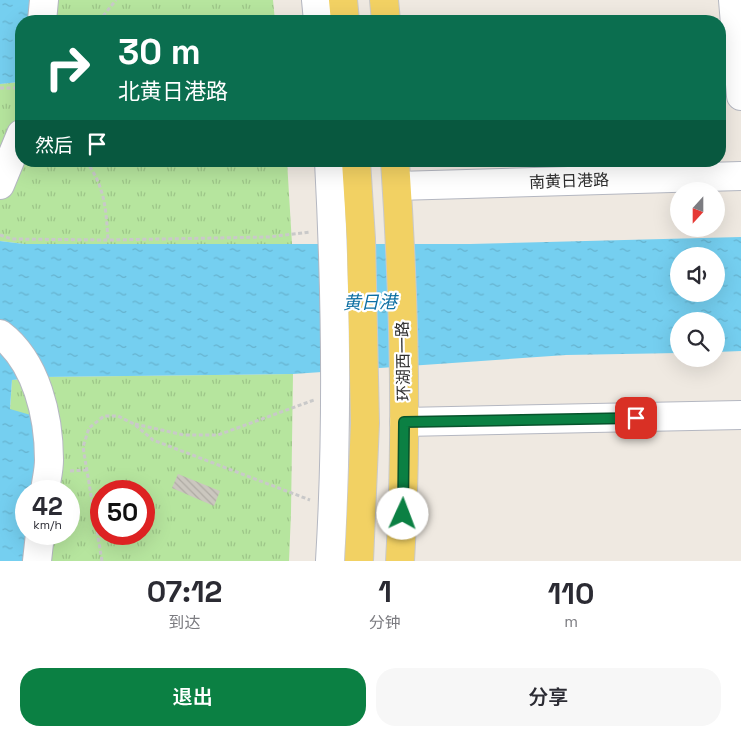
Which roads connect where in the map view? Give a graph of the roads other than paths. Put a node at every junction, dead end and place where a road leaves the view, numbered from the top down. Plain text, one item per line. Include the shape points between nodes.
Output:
1 (44, 0) edge
2 (316, 0) edge
3 (343, 0) edge
4 (384, 0) edge
5 (733, 0) edge
6 (43, 15) edge
7 (317, 15) edge
8 (344, 15) edge
9 (385, 15) edge
10 (741, 96) edge
11 (15, 149) edge
12 (328, 167) edge
13 (356, 167) edge
14 (396, 174) edge
15 (741, 176) edge
16 (0, 185) edge
17 (0, 334) edge
18 (741, 416) edge
19 (404, 422) junction
20 (46, 480) edge
21 (39, 545) edge
22 (37, 561) edge
23 (330, 561) edge
24 (359, 561) edge
25 (400, 561) edge

1 - 6 street
2 - 7 street
3 - 8 main road
4 - 9 main road
5 - 10 street
11 - 16 street
12 - 23 street via 322,234 335,378
13 - 24 main road via 365,423
14 - 15 street, 南黄日港路
14 - 19 main road, 环湖西一路
17 - 20 street via 22,355 34,383 46,421 49,461
18 - 19 street
19 - 25 main road, 环湖西一路
21 - 22 street

